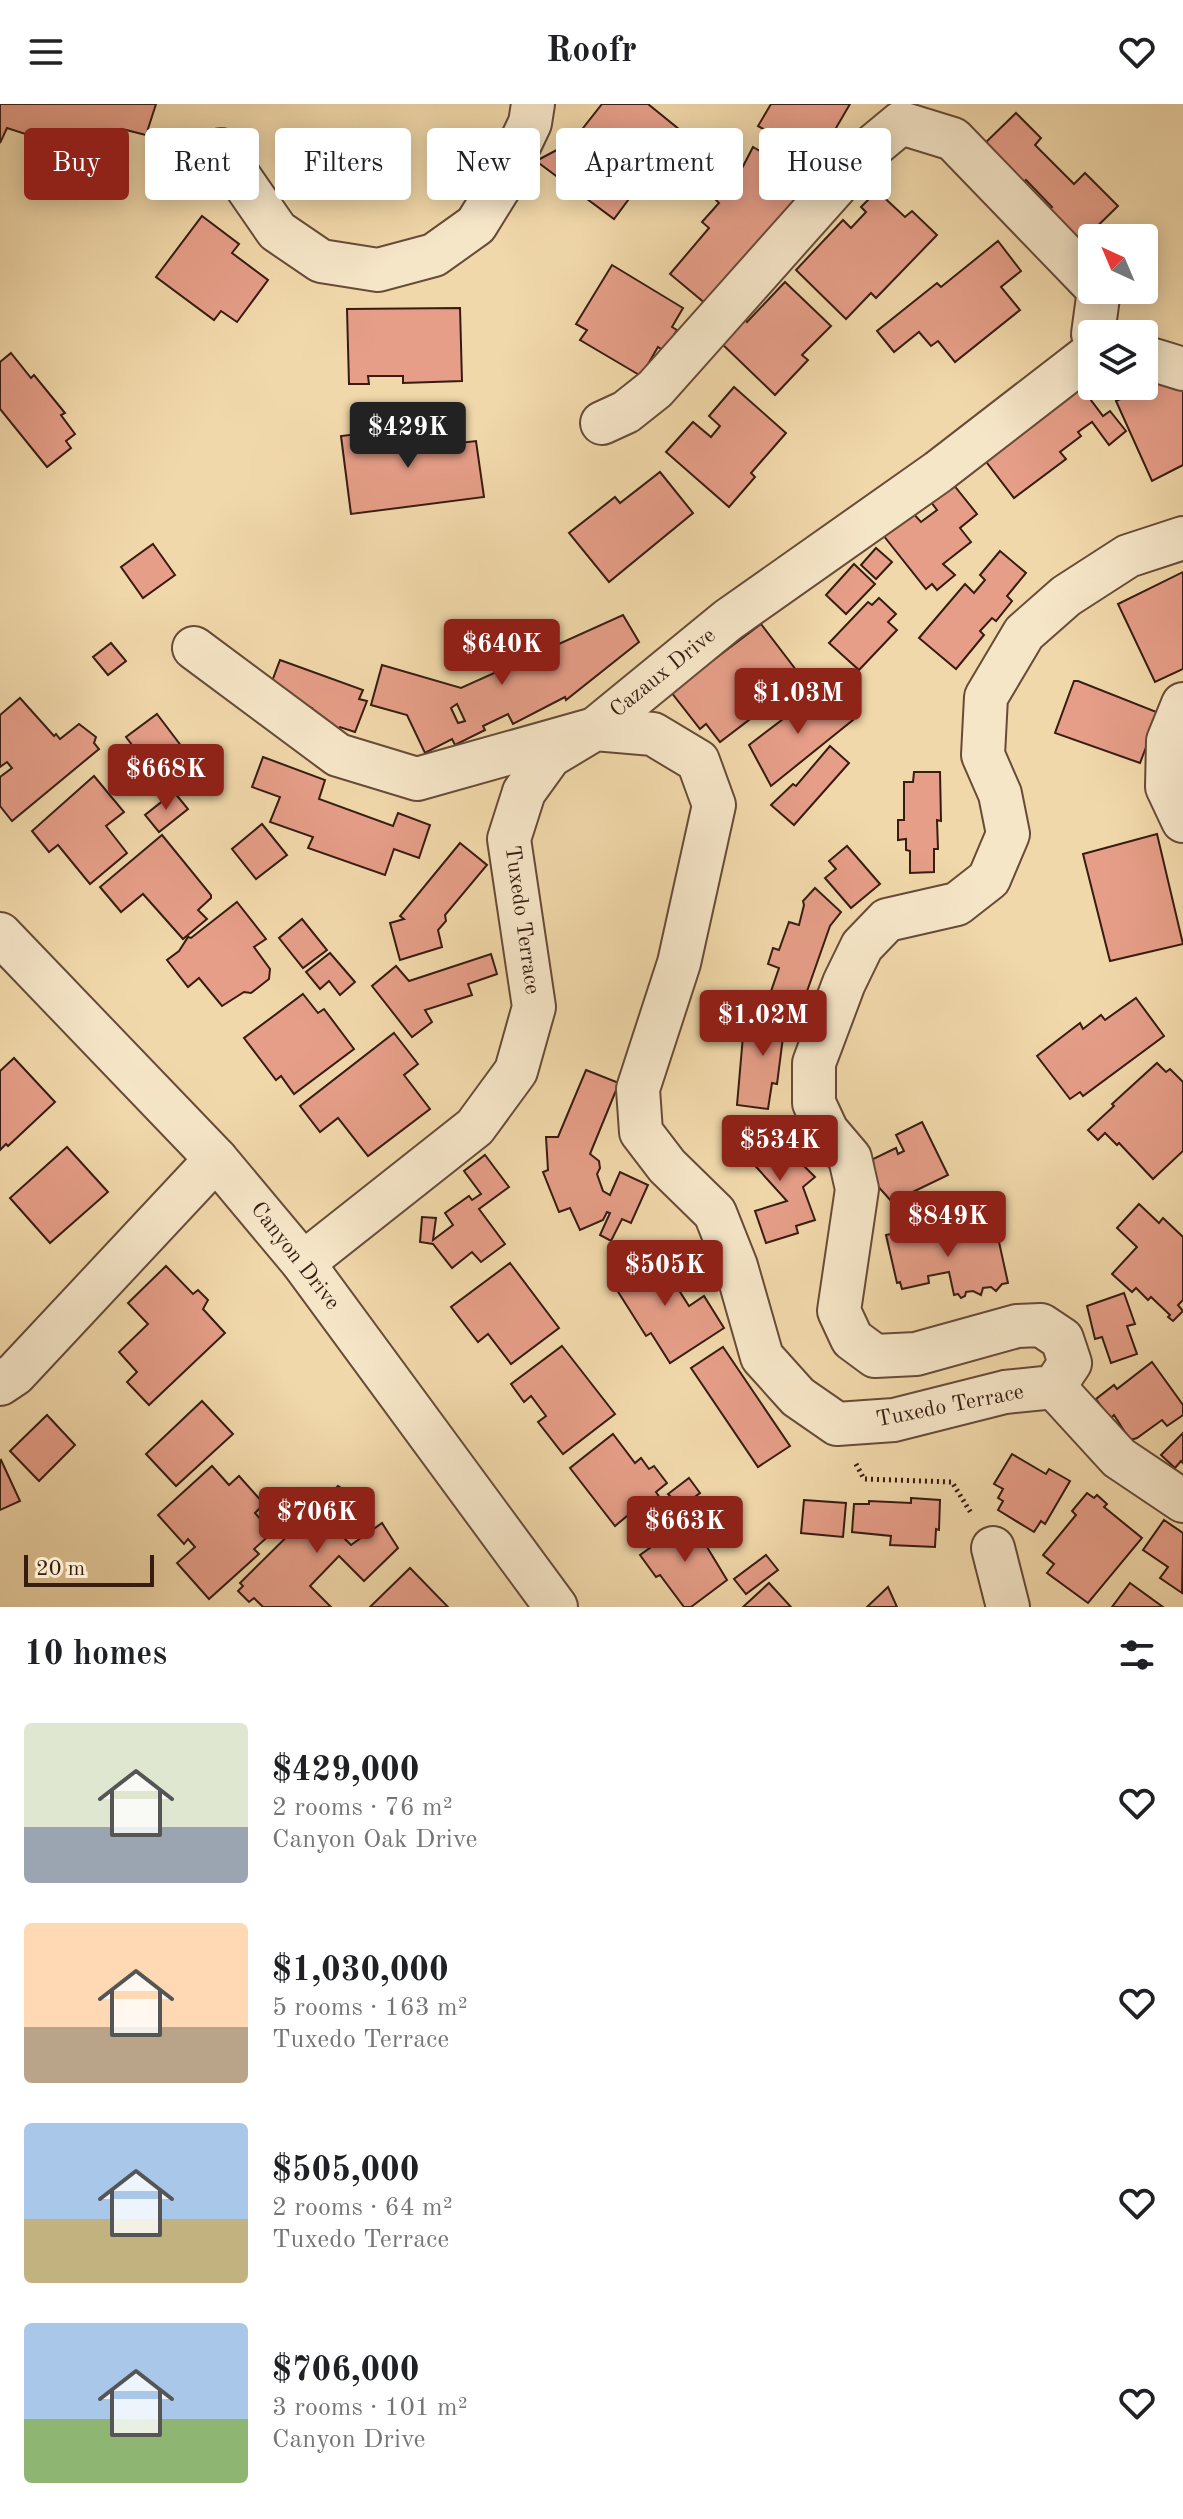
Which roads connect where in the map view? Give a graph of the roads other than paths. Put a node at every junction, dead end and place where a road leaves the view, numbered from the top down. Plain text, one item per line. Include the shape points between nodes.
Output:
1 (533, 104) edge
2 (256, 200) edge
3 (1078, 268) edge
4 (1078, 357) edge
5 (1158, 361) edge
6 (1183, 369) edge
7 (602, 423) dead end
8 (1183, 538) edge
9 (194, 648) dead end
10 (1183, 704) edge
11 (595, 729) junction
12 (1183, 821) edge
13 (0, 934) edge
14 (216, 1159) junction
15 (303, 1263) junction
16 (0, 1384) edge
17 (1054, 1387) junction
18 (1183, 1501) edge
19 (993, 1548) road end
20 (548, 1604) edge
21 (1008, 1607) edge

1 - 2 street via 530,123 476,225 434,255 378,270 321,261 277,231
3 - 7 street via 953,139 901,123 866,152 655,389
4 - 11 street, Cazaux Drive via 938,472 728,620
5 - 6 street
8 - 17 street, Tuxedo Terrace via 1128,556 1066,596 1024,633 986,697 983,755 1000,794 1008,834 989,879 957,904 887,920 862,946 814,1063 814,1103 827,1131 850,1158 857,1189 839,1311 852,1339 875,1356 916,1354 1017,1326 1041,1325 1062,1339 1070,1363
9 - 11 street, Cazaux Drive via 338,755 417,779
10 - 12 street via 1168,741 1167,787
11 - 15 street, Tuxedo Terrace via 550,756 524,792 509,839 534,1007 516,1071 475,1127
11 - 17 street, Tuxedo Terrace via 653,734 698,761 714,805 679,963 638,1089 641,1132 715,1213 762,1357 798,1397 837,1424 894,1420 1005,1392
13 - 14 street, Canyon Drive
14 - 15 street, Canyon Drive
14 - 16 street
15 - 20 street, Canyon Drive
17 - 18 street via 1119,1458
19 - 21 street

